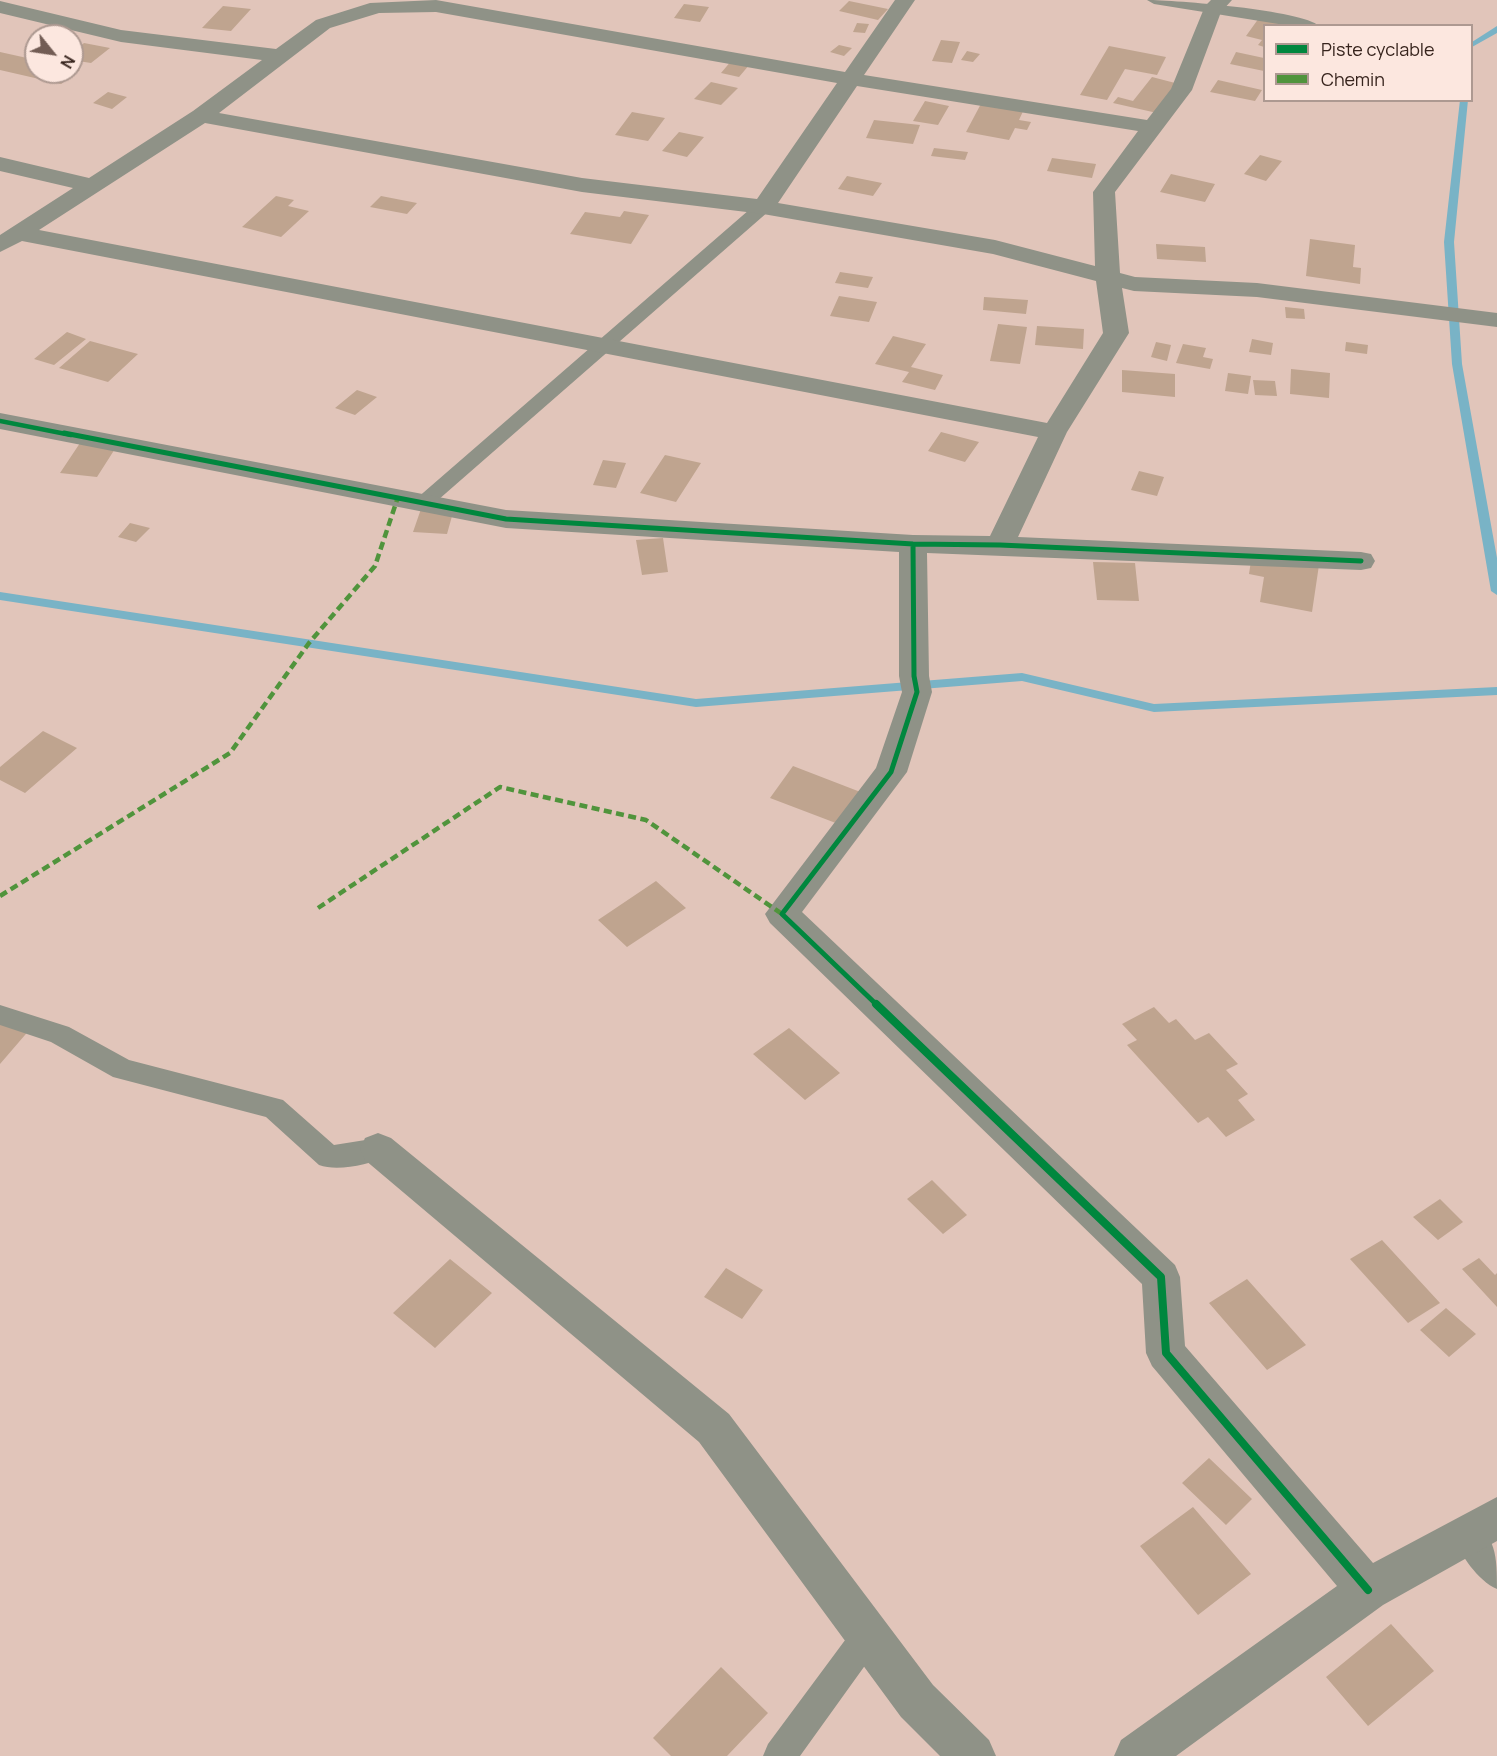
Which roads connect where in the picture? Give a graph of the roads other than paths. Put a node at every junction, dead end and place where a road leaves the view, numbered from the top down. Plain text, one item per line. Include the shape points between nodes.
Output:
1 (905, 0) edge
2 (1154, 0) edge
3 (413, 3) edge
4 (1217, 5) edge
5 (0, 8) edge
6 (1304, 24) edge
7 (279, 56) junction
8 (851, 80) junction
9 (201, 116) junction
10 (1153, 127) junction
11 (0, 164) edge
12 (93, 186) junction
13 (763, 207) junction
14 (9, 239) edge
15 (1108, 277) junction
16 (1497, 320) edge
17 (603, 345) junction
18 (0, 421) edge
19 (1054, 432) junction
20 (423, 503) junction
21 (913, 544) junction
22 (1000, 545) junction
23 (1361, 561) dead end
24 (0, 1015) edge
25 (378, 1149) joint
26 (1482, 1526) edge
27 (1497, 1573) edge
28 (1368, 1590) junction
29 (868, 1635) junction
30 (780, 1756) edge
31 (973, 1756) edge
32 (1137, 1756) edge

1 - 8 street
2 - 4 lane
3 - 7 street via 377,7 322,24
3 - 8 street
4 - 6 lane
4 - 10 street via 1181,90
5 - 7 street via 121,36
7 - 9 street
8 - 10 street
8 - 13 street
9 - 12 street
9 - 13 street via 582,185
10 - 15 street via 1104,192
11 - 12 street
12 - 14 street
13 - 15 street via 995,247
13 - 17 lane
14 - 17 street
15 - 16 street via 1134,284 1257,290
15 - 19 street via 1116,333
17 - 19 street
17 - 20 lane
18 - 20 street
19 - 22 street
20 - 21 street via 506,519
21 - 22 street
21 - 28 street via 916,684 891,772 782,914 1161,1276 1166,1353
22 - 23 street
24 - 25 lane via 60,1034 122,1070 274,1108 329,1157
25 - 29 street via 714,1428
26 - 27 lane
26 - 28 street
28 - 32 street
29 - 30 lane
29 - 31 street via 917,1701

